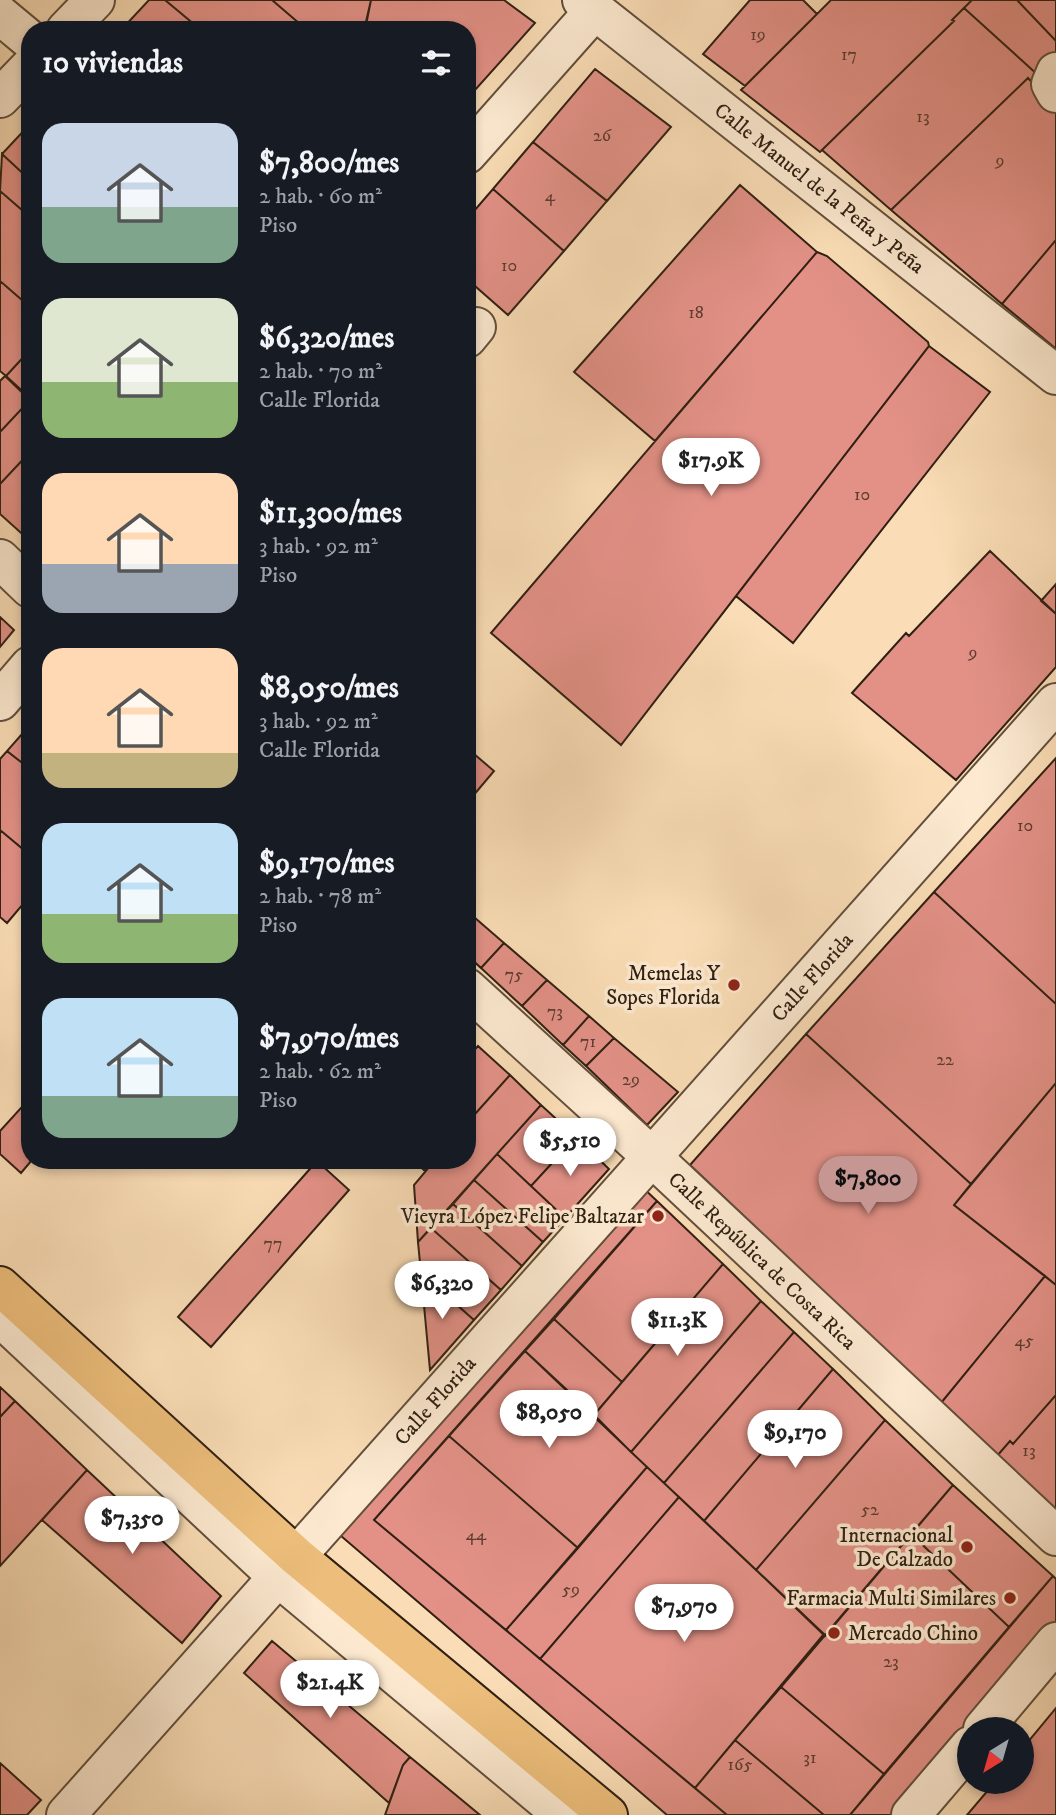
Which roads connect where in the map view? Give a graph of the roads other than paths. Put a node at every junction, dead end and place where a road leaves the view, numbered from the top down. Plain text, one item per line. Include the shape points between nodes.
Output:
1 (95, 0) edge
2 (588, 5) edge
3 (0, 15) edge
4 (75, 21) edge
5 (21, 32) edge
6 (1056, 72) edge
7 (21, 76) edge
8 (1056, 93) edge
9 (0, 98) edge
10 (476, 143) edge
11 (1056, 375) edge
12 (0, 559) edge
13 (21, 579) edge
14 (21, 676) edge
15 (0, 701) edge
16 (1056, 703) edge
17 (476, 996) edge
18 (651, 1156) junction
19 (0, 1286) edge
20 (0, 1317) edge
21 (1056, 1536) edge
22 (287, 1567) junction
23 (1056, 1642) edge
24 (993, 1717) edge
25 (957, 1761) edge
26 (66, 1815) edge
27 (563, 1815) edge
28 (608, 1815) edge
29 (911, 1815) edge

1 - 4 street
2 - 10 street
2 - 11 street, Calle Manuel de la Peña y Peña
3 - 5 street
6 - 8 street via 1051,83
7 - 9 street
12 - 13 street
14 - 15 street
16 - 18 street, Calle Florida
17 - 18 street, Calle República de Costa Rica
18 - 21 street, Calle República de Costa Rica
18 - 22 street, Calle Florida
19 - 22 main road
20 - 22 street
22 - 26 street, Calle Florida
22 - 27 street
22 - 28 main road
23 - 24 street
25 - 29 street

